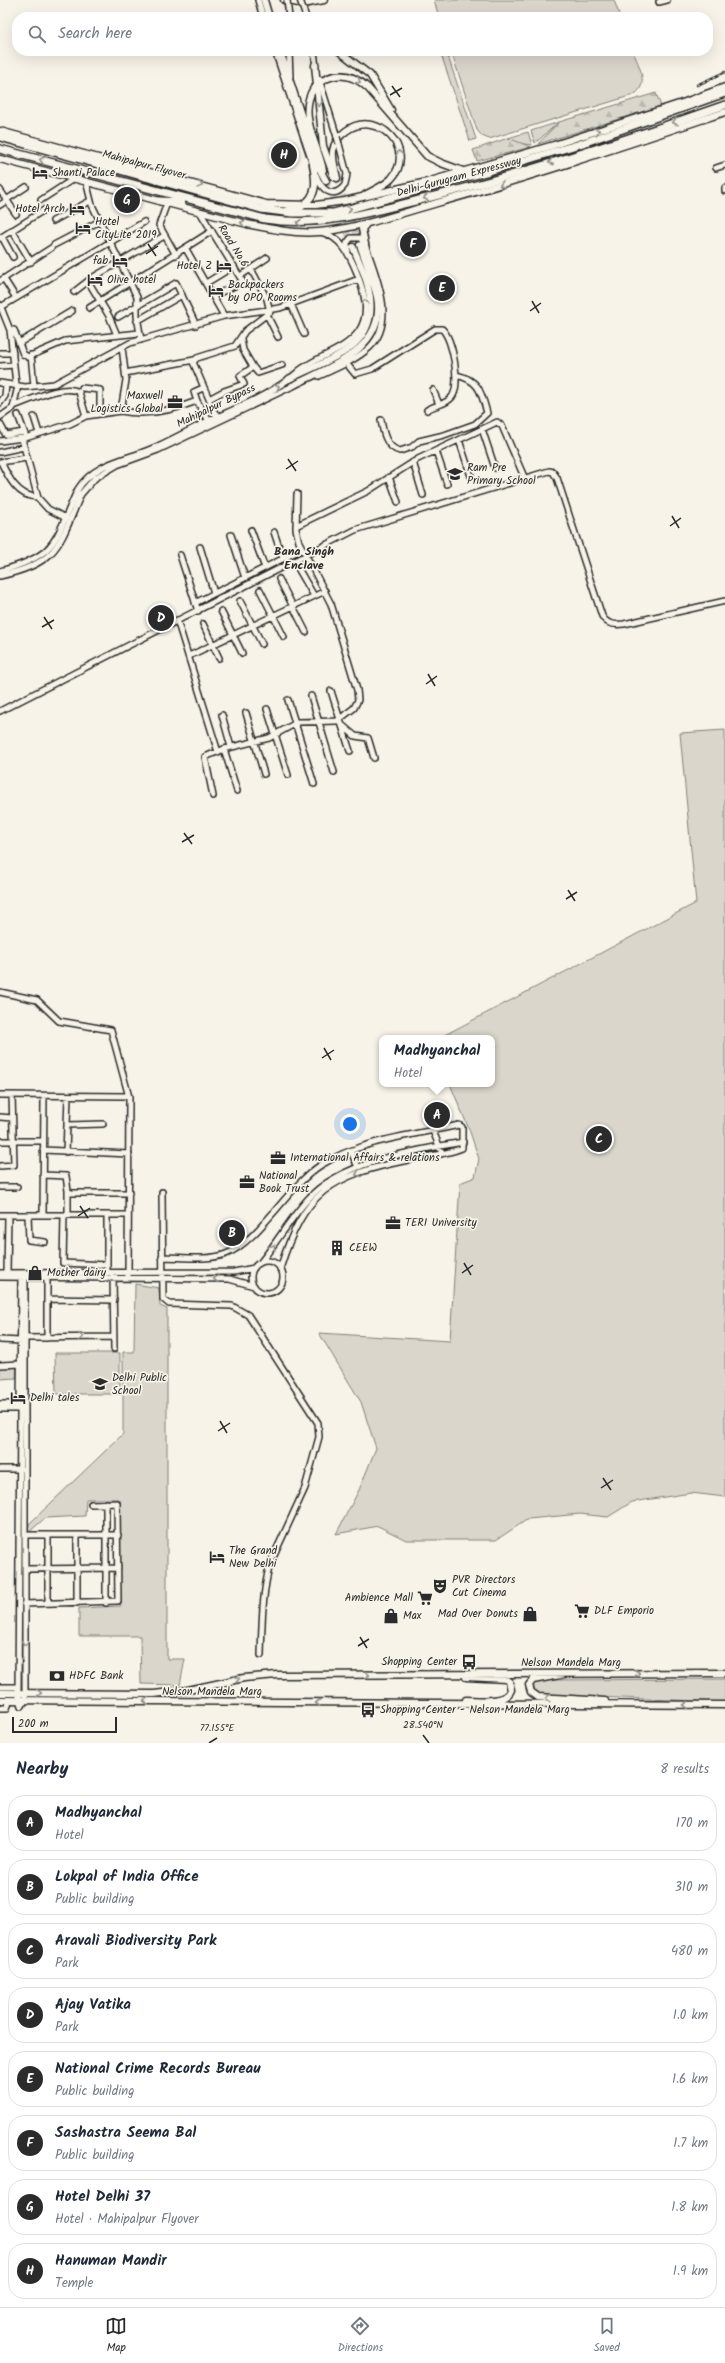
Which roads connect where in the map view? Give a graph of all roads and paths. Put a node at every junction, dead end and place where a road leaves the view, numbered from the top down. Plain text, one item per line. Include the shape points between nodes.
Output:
1 (258, 0) edge
2 (264, 0) edge
3 (284, 0) edge
4 (287, 0) edge
5 (300, 0) edge
6 (324, 0) edge
7 (667, 0) edge
8 (659, 2) dead end
9 (262, 12) edge
10 (268, 12) edge
11 (288, 12) edge
12 (304, 12) edge
13 (277, 56) edge
14 (282, 56) edge
15 (289, 56) edge
16 (314, 56) edge
17 (345, 56) edge
18 (315, 65) junction
19 (322, 81) dead end
20 (290, 82) junction
21 (725, 87) edge
22 (314, 88) dead end
23 (725, 93) edge
24 (725, 105) edge
25 (725, 112) edge
26 (0, 131) edge
27 (408, 135) junction
28 (0, 137) edge
29 (0, 149) edge
30 (0, 159) edge
31 (313, 165) junction
32 (725, 165) edge
33 (716, 168) dead end
34 (463, 171) junction
35 (75, 178) junction
36 (86, 181) junction
37 (26, 187) dead end
38 (0, 190) edge
39 (358, 198) junction
40 (41, 200) dead end
41 (90, 200) junction
42 (194, 201) junction
43 (164, 202) junction
44 (3, 203) edge
45 (302, 206) junction
46 (44, 210) dead end
47 (200, 212) junction
48 (283, 212) junction
49 (16, 214) dead end
50 (53, 221) dead end
51 (100, 221) junction
52 (144, 222) dead end
53 (367, 223) junction
54 (12, 230) junction
55 (212, 231) junction
56 (318, 232) junction
57 (164, 236) junction
58 (1, 237) edge
59 (109, 241) junction
60 (362, 245) junction
61 (353, 247) tunnel mouth
62 (186, 249) junction
63 (348, 252) junction
64 (176, 255) junction
65 (13, 257) dead end
66 (267, 258) dead end
67 (31, 262) junction
68 (119, 262) junction
69 (234, 266) junction
70 (251, 269) junction
71 (240, 276) junction
72 (359, 279) junction
73 (2, 280) edge
74 (88, 281) junction
75 (129, 283) junction
76 (206, 283) junction
77 (74, 292) dead end
78 (182, 294) junction
79 (213, 296) junction
80 (16, 298) junction
81 (101, 301) junction
82 (291, 304) junction
83 (138, 305) junction
84 (1, 306) edge
85 (89, 308) dead end
86 (270, 310) junction
87 (72, 311) dead end
88 (267, 315) junction
89 (224, 316) junction
90 (118, 317) dead end
91 (137, 321) junction
92 (196, 325) junction
93 (10, 330) junction
94 (140, 333) junction
95 (304, 334) dead end
96 (117, 335) junction
97 (241, 337) junction
98 (278, 337) dead end
99 (141, 340) junction
100 (19, 343) junction
101 (122, 347) junction
102 (0, 353) edge
103 (13, 353) junction
104 (32, 355) junction
105 (194, 360) junction
106 (346, 363) junction
107 (14, 365) junction
108 (282, 365) dead end
109 (0, 366) edge
110 (253, 367) junction
111 (125, 373) junction
112 (456, 375) junction
113 (289, 379) junction
114 (62, 380) junction
115 (0, 383) edge
116 (6, 384) junction
117 (54, 384) junction
118 (17, 385) junction
119 (34, 386) junction
120 (292, 386) junction
121 (63, 388) junction
122 (82, 388) dead end
123 (203, 388) junction
124 (55, 390) junction
125 (433, 390) dead end
126 (197, 401) junction
127 (0, 403) edge
128 (210, 403) dead end
129 (439, 404) junction
130 (14, 406) junction
131 (427, 410) dead end
132 (121, 411) junction
133 (100, 414) junction
134 (18, 415) dead end
135 (34, 416) dead end
136 (86, 416) junction
137 (0, 417) edge
138 (218, 417) junction
139 (381, 420) dead end
140 (209, 421) junction
141 (0, 424) edge
142 (482, 429) junction
143 (39, 433) junction
144 (24, 436) junction
145 (459, 440) junction
146 (0, 441) edge
147 (24, 447) junction
148 (436, 451) junction
149 (0, 452) edge
150 (27, 458) junction
151 (0, 462) edge
152 (413, 462) junction
153 (495, 468) dead end
154 (471, 476) dead end
155 (389, 477) junction
156 (525, 479) junction
157 (447, 484) dead end
158 (297, 494) dead end
159 (423, 495) dead end
160 (37, 497) junction
161 (398, 502) dead end
162 (66, 518) junction
163 (296, 526) junction
164 (251, 530) dead end
165 (274, 532) dead end
166 (231, 535) dead end
167 (200, 547) dead end
168 (302, 549) junction
169 (180, 555) dead end
170 (305, 557) junction
171 (284, 559) junction
172 (265, 568) junction
173 (299, 570) dead end
174 (0, 571) edge
175 (0, 576) edge
176 (245, 578) junction
177 (279, 580) dead end
178 (260, 590) dead end
179 (325, 591) junction
180 (214, 594) junction
181 (314, 596) junction
182 (240, 600) dead end
183 (725, 602) edge
184 (195, 603) junction
185 (294, 606) junction
186 (198, 611) junction
187 (221, 611) dead end
188 (274, 616) junction
189 (177, 620) junction
190 (203, 624) dead end
191 (253, 626) junction
192 (306, 632) dead end
193 (233, 636) junction
194 (284, 636) dead end
195 (262, 644) dead end
196 (213, 646) junction
197 (242, 653) dead end
198 (189, 656) junction
199 (219, 658) dead end
200 (331, 691) dead end
201 (311, 696) dead end
202 (288, 700) dead end
203 (267, 708) dead end
204 (0, 711) edge
205 (246, 713) dead end
206 (222, 715) dead end
207 (318, 721) junction
208 (339, 722) junction
209 (296, 723) junction
210 (276, 735) junction
211 (255, 743) junction
212 (231, 747) junction
213 (224, 749) junction
214 (350, 751) dead end
215 (218, 752) junction
216 (374, 758) dead end
217 (334, 772) dead end
218 (264, 774) dead end
219 (288, 775) dead end
220 (314, 784) dead end
221 (237, 791) dead end
222 (213, 796) dead end
223 (0, 992) edge
224 (0, 1095) edge
225 (12, 1096) junction
226 (44, 1096) junction
227 (68, 1096) junction
228 (129, 1096) junction
229 (0, 1117) edge
230 (12, 1118) junction
231 (103, 1124) dead end
232 (67, 1125) junction
233 (433, 1131) junction
234 (0, 1141) edge
235 (14, 1141) junction
236 (43, 1141) junction
237 (463, 1142) junction
238 (439, 1146) junction
239 (43, 1150) junction
240 (66, 1152) junction
241 (351, 1152) junction
242 (442, 1153) junction
243 (129, 1154) junction
244 (0, 1166) edge
245 (358, 1167) junction
246 (43, 1175) junction
247 (0, 1187) edge
248 (18, 1187) dead end
249 (68, 1191) junction
250 (162, 1192) dead end
251 (128, 1193) junction
252 (0, 1215) edge
253 (8, 1215) junction
254 (28, 1215) junction
255 (43, 1215) junction
256 (66, 1215) junction
257 (107, 1215) junction
258 (128, 1215) junction
259 (45, 1242) dead end
260 (162, 1257) junction
261 (260, 1263) junction
262 (107, 1265) junction
263 (254, 1268) junction
264 (280, 1269) junction
265 (0, 1273) edge
266 (7, 1273) junction
267 (106, 1273) junction
268 (23, 1275) junction
269 (47, 1275) junction
270 (113, 1275) junction
271 (128, 1275) junction
272 (162, 1275) junction
273 (0, 1277) edge
274 (254, 1286) junction
275 (47, 1299) junction
276 (114, 1300) junction
277 (114, 1337) junction
278 (47, 1338) junction
279 (23, 1339) junction
280 (0, 1340) edge
281 (114, 1349) dead end
282 (0, 1364) edge
283 (21, 1364) junction
284 (0, 1404) edge
285 (21, 1407) junction
286 (0, 1409) edge
287 (0, 1469) edge
288 (21, 1469) junction
289 (106, 1503) junction
290 (91, 1504) dead end
291 (25, 1535) junction
292 (48, 1535) junction
293 (77, 1535) junction
294 (106, 1535) junction
295 (118, 1535) junction
296 (23, 1556) junction
297 (77, 1568) junction
298 (106, 1568) junction
299 (118, 1568) junction
300 (26, 1569) junction
301 (48, 1569) junction
302 (77, 1603) junction
303 (106, 1603) junction
304 (23, 1604) junction
305 (48, 1604) junction
306 (261, 1655) dead end
307 (571, 1672) junction
308 (725, 1673) edge
309 (418, 1676) junction
310 (0, 1687) edge
311 (18, 1690) junction
312 (0, 1693) edge
313 (25, 1693) junction
314 (0, 1700) edge
315 (10, 1700) junction
316 (22, 1700) junction
317 (423, 1703) junction
318 (614, 1704) junction
319 (725, 1705) edge
320 (0, 1708) edge

1 - 9 street
2 - 10 main road
3 - 6 main road via 303,4
4 - 11 street, bridge
5 - 12 street, bridge
7 - 8 street
13 - 31 street
14 - 20 main road
15 - 20 street
16 - 18 street
17 - 27 main road via 370,75
18 - 31 street, bridge via 347,177 343,188 334,192 324,190 319,184
18 - 39 main road via 323,146 336,178 333,150 344,132 355,126 367,124 381,127 390,134 399,150 400,162 396,172 386,183
19 -> 27 main road via 331,76 342,75 358,80 368,88
20 - 22 main road via 317,164 325,179 307,116 308,100
34 -> 21 main road via 554,145
48 -> 23 highway, Delhi-Gurugram Expressway via 330,214 580,144
24 -> 42 highway, Delhi-Gurugram Expressway via 490,182 343,219 288,223
25 -> 53 main road via 581,161
26 -> 45 main road via 266,204
27 - 34 main road via 433,160
28 - 48 highway, Mahipalpur Flyover via 261,209
42 -> 29 highway, Mahipalpur Flyover
30 - 35 main road
31 - 45 main road via 316,184 314,192 310,200
32 - 33 street
34 - 39 main road
35 - 36 main road
35 - 40 street
36 - 41 street
36 - 43 main road
37 - 44 street
38 - 44 street
39 - 45 main road
41 - 50 street
41 - 51 street
42 - 43 highway
43 - 47 main road
43 - 57 street via 159,225
44 - 49 street
45 - 48 highway
46 - 54 street
47 - 55 street, Road No.6
56 -> 47 main road via 276,230
51 - 59 street
51 - 67 street
52 - 59 street
53 - 56 main road
53 - 60 main road via 362,229
54 - 58 street
54 - 67 street
55 - 62 street
55 - 69 street, Road No.6
56 - 63 street, Mahipalpur Bypass via 332,237
57 - 64 street
57 - 68 street
58 - 65 street
59 - 68 street
59 - 80 street
60 - 63 street via 360,238 351,238 347,244
60 - 106 street, Mahipalpur Bypass via 380,291 383,307 382,325 369,348
60 - 120 main road via 377,297 378,314 374,330 363,346 354,353
61 - 113 main road via 371,299 371,315 365,335 350,348
62 - 64 street
62 - 76 street
63 - 72 street, Mahipalpur Bypass
64 - 75 street
66 - 70 street
67 - 73 street
68 - 74 street
68 - 75 street
69 - 71 street, Road No.6
69 - 76 street
70 - 71 street
70 - 86 street
71 - 79 street, Road No.6 via 243,283
72 - 82 street
113 -> 72 street, Mahipalpur Bypass via 303,367 345,344 358,332 366,306
73 - 80 street
74 - 77 street
74 - 81 street
75 - 81 street
75 - 83 street
76 - 79 street
78 - 83 street via 176,283
78 - 91 street
78 - 92 street
79 - 89 street
80 - 84 street
81 - 85 street
81 - 96 street
82 - 86 street
82 - 95 street
83 - 90 street
83 - 91 street
84 - 93 street
86 - 88 street
86 - 89 street
87 - 100 street
88 - 97 street
88 - 98 street
89 - 92 street
91 - 94 street
92 - 99 street
93 - 100 street via 14,330
93 - 103 street
94 - 96 street
94 - 99 street
96 - 104 street via 65,341
97 - 105 street via 235,346
97 - 110 street via 243,350
99 - 101 street
100 - 104 street via 24,356
101 - 111 street
101 - 114 street
102 - 103 street
103 - 107 street
104 - 119 street
105 - 111 street
105 - 123 street
106 - 112 street via 355,374 368,372 439,328 447,335
106 - 120 street, Mahipalpur Bypass
107 - 109 street
107 - 118 street
108 - 110 street via 258,373
110 - 123 street via 240,376 244,384 224,390 208,399
111 - 132 street
112 - 129 street via 452,396 448,401
112 - 139 street via 471,379 477,385 487,413 478,422 444,435 419,440 400,451 386,440
138 -> 113 street, Mahipalpur Bypass
114 - 117 street
114 - 121 street
115 - 116 street
116 - 118 street
116 - 127 street via 5,396
117 - 119 street
117 - 124 street
118 - 119 street
118 - 130 street
120 - 175 street, Mahipalpur Bypass via 158,450 103,473 85,487 54,552 32,567
121 - 124 street
121 - 136 street via 79,391
122 - 133 street via 100,390
123 - 126 street via 194,392
124 - 130 street
125 - 129 street
126 - 132 street via 141,414
126 - 140 street
128 - 138 street
129 - 131 street
130 - 137 street
132 - 133 street
133 - 136 street
134 - 144 street
135 - 143 street
136 - 143 street via 70,424
138 - 140 street, Mahipalpur Bypass
140 - 162 street, Mahipalpur Bypass via 152,449 116,460 93,473 81,485
141 - 144 street via 6,435
142 - 145 street
142 - 153 street
142 - 156 street via 497,422 500,424
143 - 144 street
144 - 146 street
144 - 147 street
145 - 148 street
145 - 154 street
147 - 149 street
147 - 150 street
148 - 152 street
148 - 157 street
150 - 151 street
150 - 160 street
151 - 160 street via 13,484 27,495
152 - 155 street
152 - 159 street
155 - 161 street
155 - 163 street via 368,492
156 - 170 street via 362,527
156 - 183 street via 549,471 556,475 602,616 608,623 624,624
158 - 163 street
160 - 162 street via 48,509
162 - 174 street, Mahipalpur Bypass via 48,551 28,563
163 - 168 street
164 - 172 street
165 - 171 street
166 - 176 street
167 - 180 street
168 - 170 street
168 - 171 street
169 - 184 street
170 - 179 street
170 - 186 street
171 - 172 street
172 - 176 street
173 - 181 street
176 - 180 street
177 - 185 street
178 - 188 street
179 - 181 street
179 - 208 street via 335,615 358,694 351,711
180 - 184 street
181 - 185 street
182 - 191 street
184 - 186 street
185 - 188 street
185 - 192 street
186 - 189 street
187 - 193 street
188 - 191 street
188 - 194 street
189 - 198 street
189 - 204 street
190 - 196 street
191 - 193 street
191 - 195 street
193 - 196 street
193 - 197 street
196 - 198 street
196 - 199 street
198 - 215 street
200 - 208 street
201 - 207 street
202 - 209 street
203 - 210 street
205 - 211 street
206 - 212 street
207 - 208 street
207 - 209 street via 304,720
207 - 217 street
208 - 214 street
208 - 216 street via 355,736 368,738
209 - 210 street
209 - 220 street
210 - 211 street
210 - 219 street
211 - 212 street
211 - 218 street
212 - 213 street
213 - 215 street
213 - 221 street
215 - 222 street via 205,758
223 - 228 street via 37,1000 59,1021 111,1030
224 - 225 street
225 - 226 street
225 - 230 street
226 - 227 street
226 - 236 street
227 - 228 street
227 - 232 street
228 - 243 street
229 - 230 street
230 - 235 street
231 - 232 street
232 - 240 street
233 - 237 street via 460,1125
233 - 238 street
233 - 241 street via 366,1146
234 - 235 street
235 - 236 street
235 - 244 street via 14,1166
236 - 239 street
237 - 238 street
237 - 242 street via 462,1148
238 - 242 street
238 - 245 street
239 - 240 street
239 - 246 street
240 - 243 street
241 - 245 street
241 - 260 street via 312,1171 235,1250 214,1257
242 -> 264 street via 368,1170 323,1191 308,1207 292,1234
243 - 251 street
261 -> 245 street via 308,1198 327,1182
246 - 249 street via 66,1176
246 - 255 street
247 - 248 street
249 - 251 street
249 - 256 street
250 - 260 street
251 - 258 street
252 - 253 street
253 - 254 street
253 - 266 street
254 - 255 street
254 - 259 street via 29,1240
255 - 256 street
256 - 257 street
256 - 262 street via 63,1263
257 - 258 street
257 - 262 street
258 - 271 street
260 - 272 street
261 - 263 street
261 - 264 street via 271,1262
262 - 267 street
263 - 272 street via 234,1272
263 - 274 street via 251,1276
264 - 274 street via 282,1282 275,1290 262,1292
265 - 266 street
266 - 268 street
267 - 269 street
267 - 270 street
268 - 269 street
268 - 273 street
268 - 279 street
269 - 270 street
269 - 275 street
270 - 271 street
270 - 276 street
271 - 272 street
274 -> 272 street via 229,1279
272 - 306 street via 162,1296 169,1304 232,1306 248,1315 319,1429 316,1452 305,1488 268,1570 263,1604
275 - 276 street
275 - 278 street
276 - 277 street
278 -> 277 street
277 - 281 street
278 - 279 street
279 - 280 street
279 - 283 street
279 - 291 street
282 - 283 street
283 - 285 street
284 - 285 street
285 - 286 street
285 - 288 street
287 - 288 street
288 - 296 street
289 - 290 street
289 - 294 street
289 - 295 street via 117,1503
291 - 292 street
291 - 296 street
292 - 293 street
292 - 301 street
293 - 294 street
293 - 297 street
294 - 295 street
294 - 298 street
295 - 299 street
296 - 300 street
296 - 304 street
297 - 298 street
297 - 301 street
297 - 302 street
298 - 299 street
298 - 303 street
299 - 303 street via 118,1600 115,1603
300 - 301 street
300 - 304 street
301 - 305 street
302 - 303 street
302 - 305 street
304 - 305 street
304 - 311 street
304 -> 313 street
307 -> 308 main road, Nelson Mandela Marg
307 - 309 main road, Nelson Mandela Marg via 435,1673
318 -> 307 main road via 592,1699 538,1697 531,1692 529,1685 533,1680 557,1677
313 -> 309 main road, Nelson Mandela Marg via 154,1694 250,1677
309 - 317 main road, Nelson Mandela Marg via 501,1678 511,1684 510,1693 500,1699
310 - 311 street
311 - 312 main road, Nelson Mandela Marg
311 - 313 main road, Nelson Mandela Marg
311 - 316 street
313 - 316 street
314 - 315 main road, Nelson Mandela Marg
315 - 316 main road, Nelson Mandela Marg
315 - 320 street via 7,1708
317 -> 316 main road, Nelson Mandela Marg
317 - 318 main road, Nelson Mandela Marg
319 -> 318 main road, Nelson Mandela Marg

